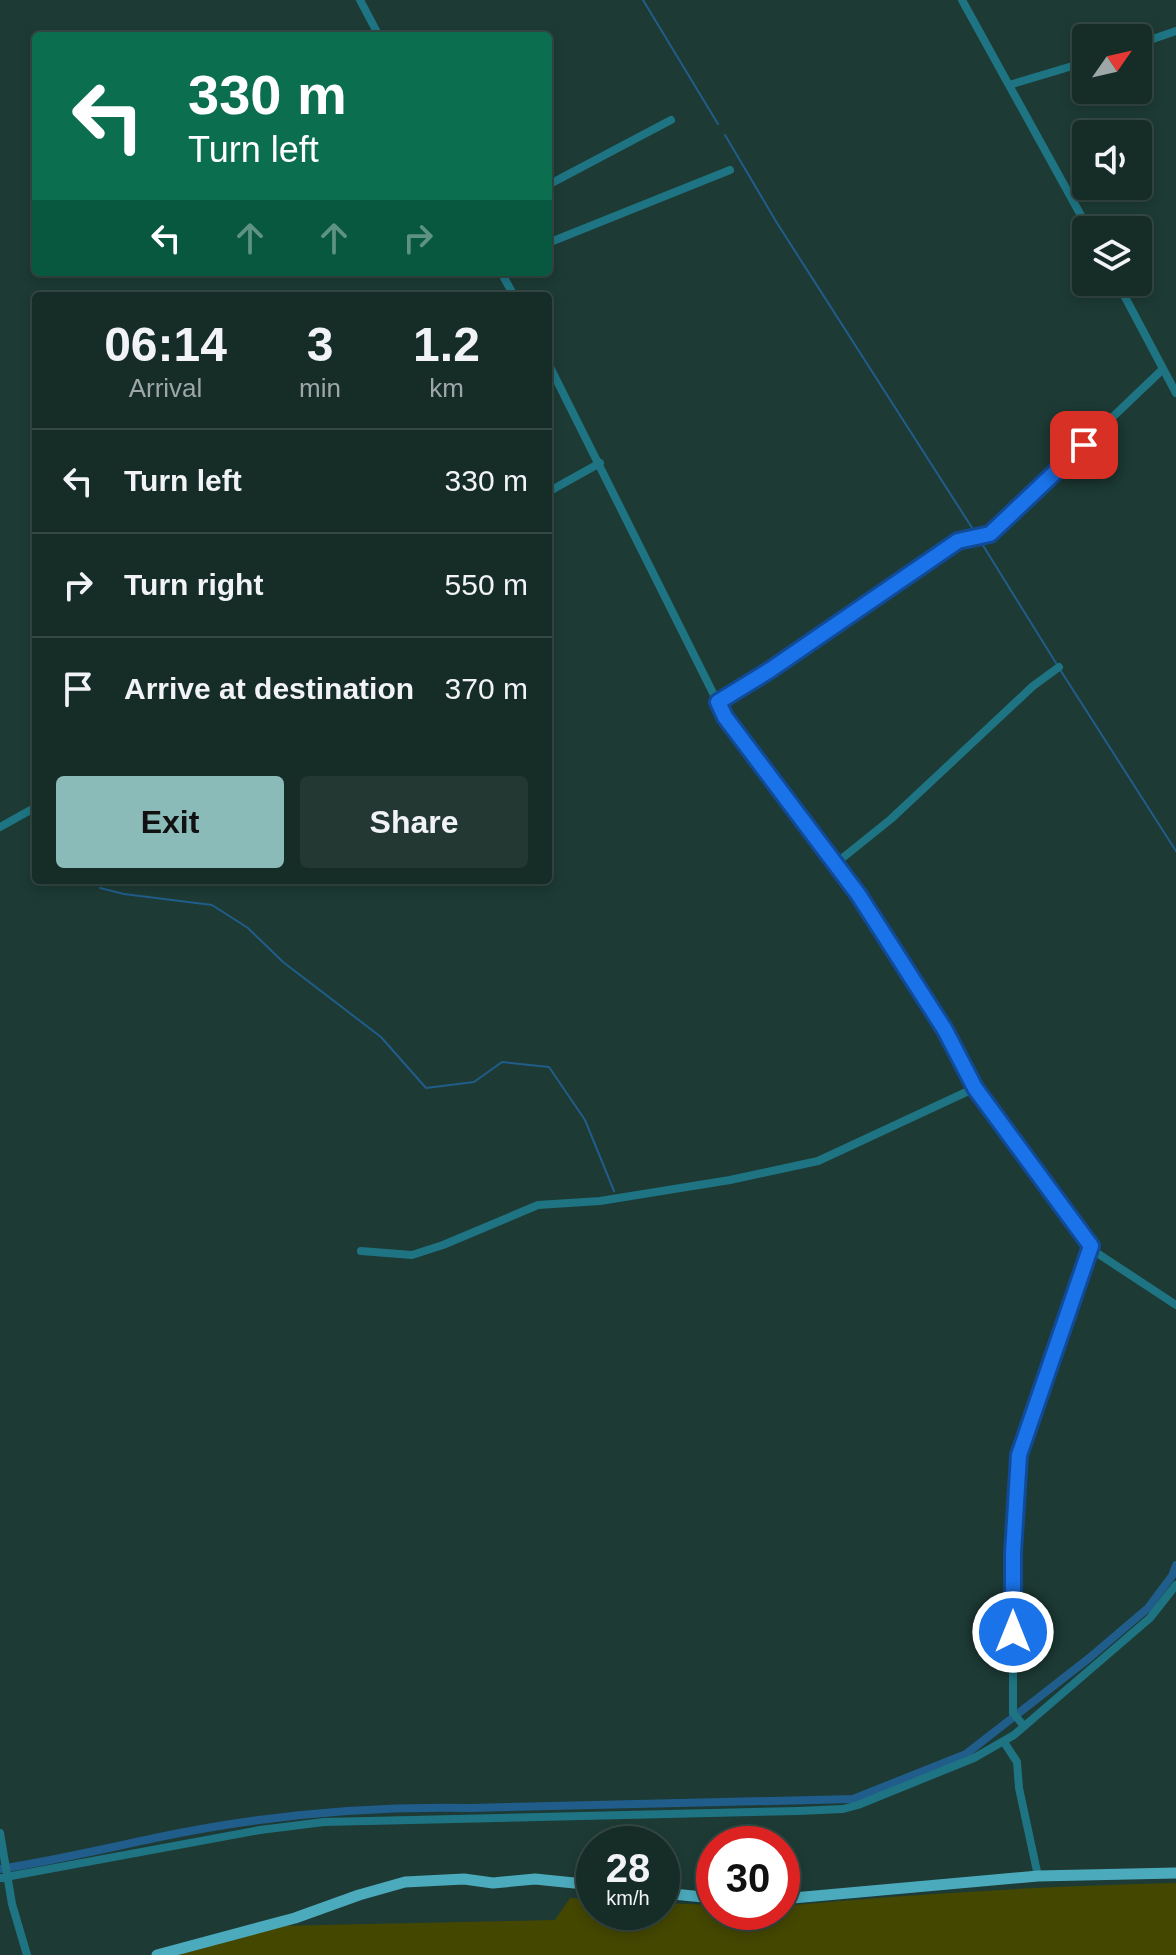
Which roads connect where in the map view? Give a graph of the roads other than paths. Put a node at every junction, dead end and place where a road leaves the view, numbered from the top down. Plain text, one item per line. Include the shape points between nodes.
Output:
1 (360, 0) edge
2 (962, 0) edge
3 (1176, 31) edge
4 (377, 32) edge
5 (1152, 39) edge
6 (1072, 66) edge
7 (1009, 85) junction
8 (671, 120) dead end
9 (730, 170) dead end
10 (552, 183) edge
11 (1081, 216) edge
12 (552, 241) edge
13 (1124, 296) edge
14 (1163, 369) junction
15 (552, 371) edge
16 (1176, 393) edge
17 (600, 463) junction
18 (552, 490) edge
19 (1059, 667) dead end
20 (718, 702) junction
21 (32, 809) edge
22 (0, 827) edge
23 (835, 864) junction
24 (975, 1088) junction
25 (1091, 1246) junction
26 (361, 1251) dead end
27 (1176, 1305) edge
28 (1176, 1585) edge
29 (1018, 1720) junction
30 (1004, 1742) junction
31 (0, 1833) edge
32 (1176, 1873) edge
33 (1038, 1876) junction
34 (4, 1878) edge
35 (576, 1883) edge
36 (800, 1897) edge
37 (27, 1955) edge
38 (157, 1955) edge

1 - 4 street
2 - 7 street
3 - 5 street
6 - 7 street
7 - 11 street
8 - 10 street
9 - 12 street
13 - 14 street
14 - 16 street
14 - 20 street via 990,534 958,541
15 - 17 street
17 - 18 street
17 - 20 street
19 - 23 street
20 - 23 street
21 - 22 street
23 - 24 street via 945,1030
24 - 25 street
24 - 26 street via 818,1161 600,1201 538,1205 412,1255
25 - 27 street
25 - 29 street via 1019,1455 1013,1553
28 - 29 street via 1150,1618
29 - 30 street
30 - 33 street via 1017,1762
30 - 34 street via 843,1809 324,1822
31 - 34 street
32 - 33 main road
33 - 36 main road
34 - 37 street
35 - 38 main road via 405,1882

